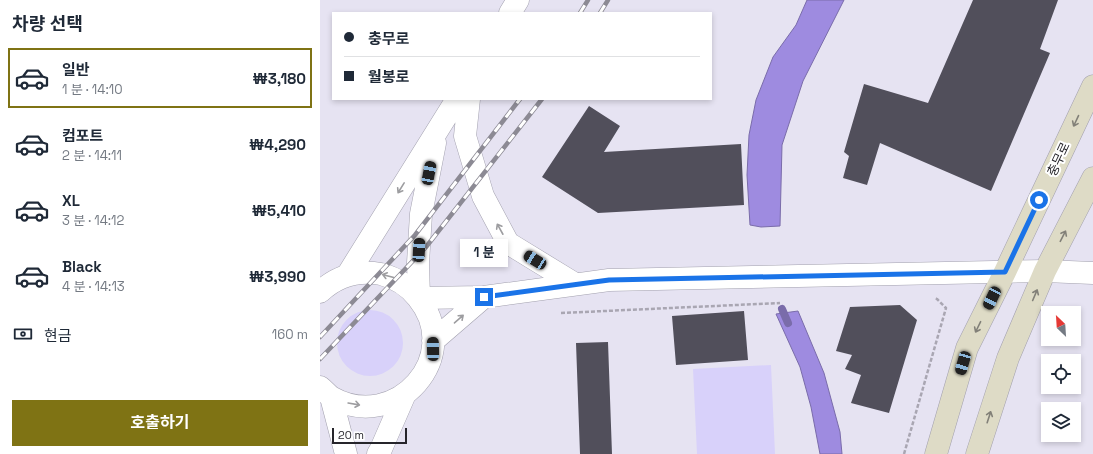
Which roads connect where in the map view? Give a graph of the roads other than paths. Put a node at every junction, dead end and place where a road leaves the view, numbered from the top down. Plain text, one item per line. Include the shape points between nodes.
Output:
1 (518, 0) edge
2 (511, 12) edge
3 (1093, 86) edge
4 (456, 100) edge
5 (469, 100) edge
6 (437, 132) junction
7 (1093, 178) edge
8 (1045, 271) junction
9 (1005, 272) junction
10 (1093, 273) edge
11 (348, 274) junction
12 (575, 284) junction
13 (323, 287) edge
14 (484, 297) junction
15 (419, 298) junction
16 (433, 341) junction
17 (325, 392) edge
18 (405, 394) junction
19 (346, 454) edge
20 (378, 454) edge
21 (936, 454) edge
22 (977, 454) edge

1 - 2 street
3 -> 9 main road, 충무로
4 - 6 street
12 -> 5 street via 508,243 482,196 465,136
6 -> 11 street
6 - 15 street via 421,214
8 -> 7 main road
8 - 9 street
8 - 10 street
22 -> 8 main road via 1008,358
9 - 12 street via 609,280
9 -> 21 main road, 충무로 via 967,348
11 - 13 street
15 -> 11 street via 412,289 392,277 371,272
12 - 14 street
14 - 15 street
16 -> 14 street
15 - 16 street via 426,306 433,327
16 - 18 street via 426,370 413,388
17 -> 18 street via 352,405 373,406 395,400
17 - 19 street
18 - 20 street

